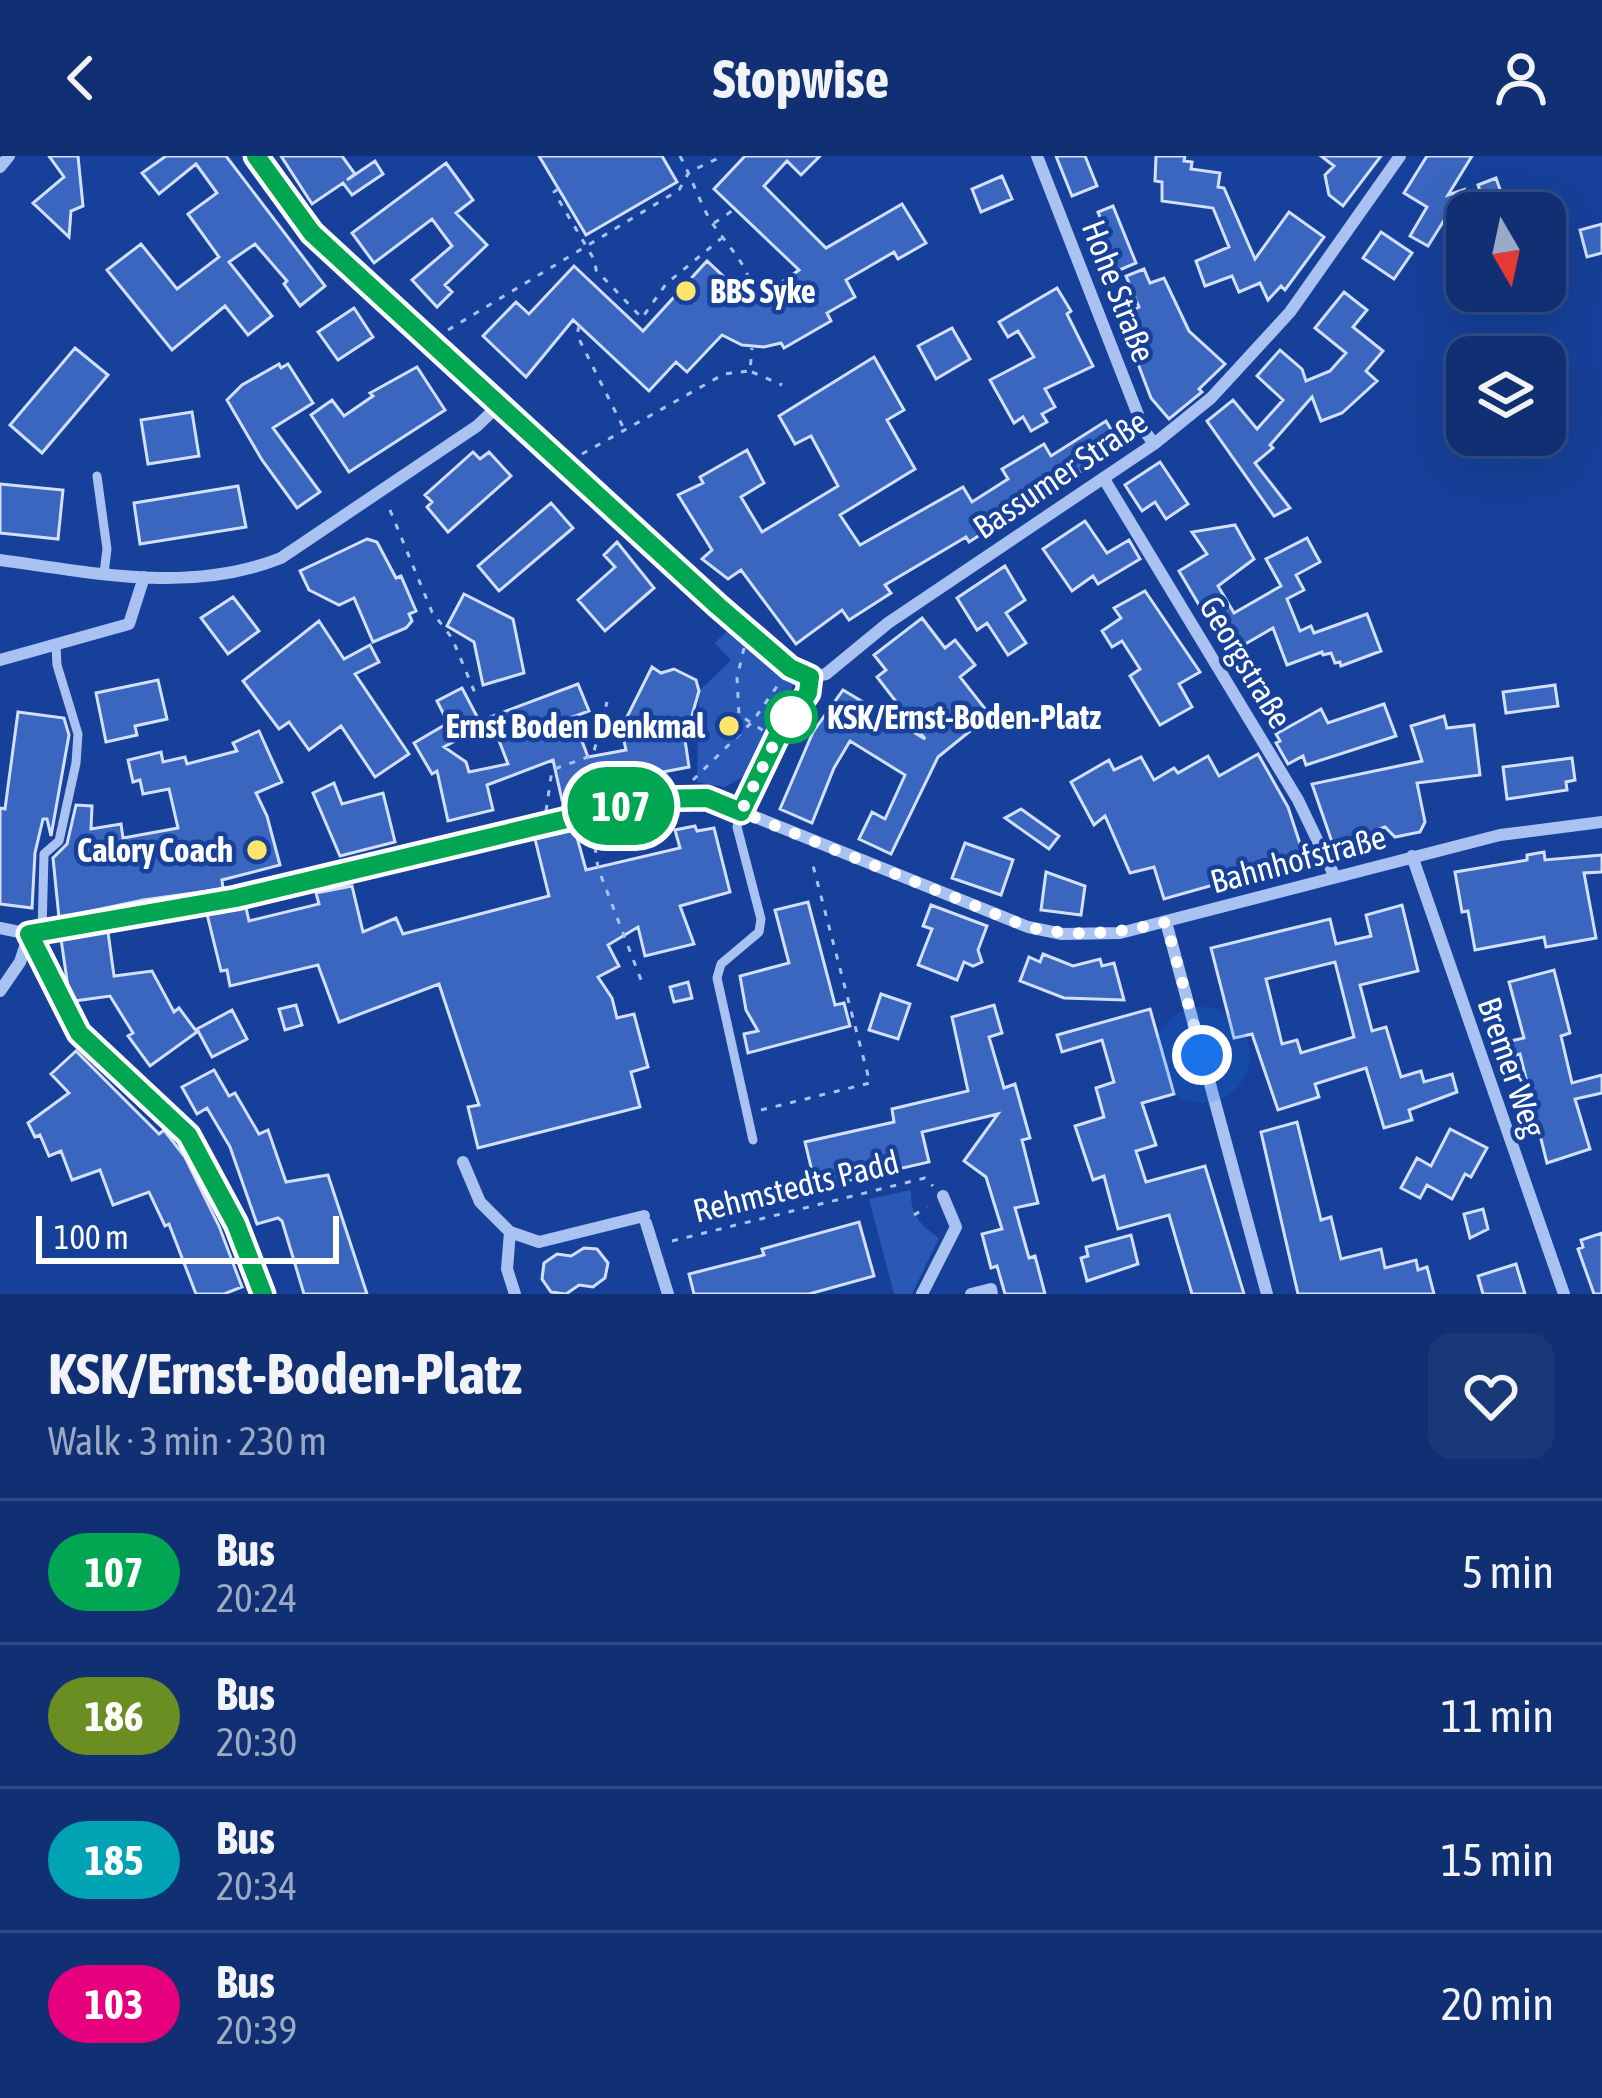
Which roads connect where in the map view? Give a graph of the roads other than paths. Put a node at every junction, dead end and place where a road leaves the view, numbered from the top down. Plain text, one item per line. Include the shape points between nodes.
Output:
1 (9, 156) edge
2 (256, 156) edge
3 (1037, 156) edge
4 (1400, 156) edge
5 (0, 167) edge
6 (499, 405) junction
7 (1154, 444) junction
8 (97, 476) dead end
9 (1104, 479) junction
10 (0, 560) edge
11 (104, 573) junction
12 (144, 577) junction
13 (56, 646) junction
14 (0, 660) edge
15 (810, 677) junction
16 (741, 812) junction
17 (1602, 822) edge
18 (1412, 856) junction
19 (1335, 877) junction
20 (1166, 922) junction
21 (0, 928) edge
22 (36, 933) junction
23 (0, 991) edge
24 (753, 1140) dead end
25 (463, 1162) dead end
26 (943, 1196) road end
27 (510, 1232) junction
28 (263, 1294) edge
29 (515, 1294) edge
30 (668, 1294) edge
31 (922, 1294) edge
32 (971, 1294) edge
33 (992, 1294) edge
34 (1267, 1294) edge
35 (1564, 1294) edge

1 - 5 street
2 - 6 street via 312,233
3 - 7 street, Hohe Straße
4 - 7 street, Bassumer Straße via 1290,312 1211,398
6 - 12 street via 281,558 249,571
6 - 15 street via 750,634
7 - 9 street, Bassumer Straße
8 - 11 lane
9 - 15 street, Bassumer Straße via 888,623 826,674
9 - 19 street, Georgstraße via 1298,800
10 - 11 street
11 - 12 street
12 - 13 street via 129,624
13 - 14 street
13 - 22 lane via 78,734 76,763 59,841 44,854
15 - 16 street
16 - 20 street, Bahnhofstraße via 1028,927 1120,933
16 - 22 street, Bahnhofstraße via 673,796 236,898
16 - 24 lane via 737,827 761,920 717,978
17 - 18 street, Bahnhofstraße
18 - 19 street, Bahnhofstraße
18 - 35 street, Bremer Weg
19 - 20 street, Bahnhofstraße
20 - 34 street
21 - 22 street
22 - 23 street
22 - 28 street via 79,1033 188,1135
25 - 27 street via 480,1202
26 - 31 street via 956,1227
27 - 29 street
27 - 30 street via 539,1242 645,1220
32 - 33 street

